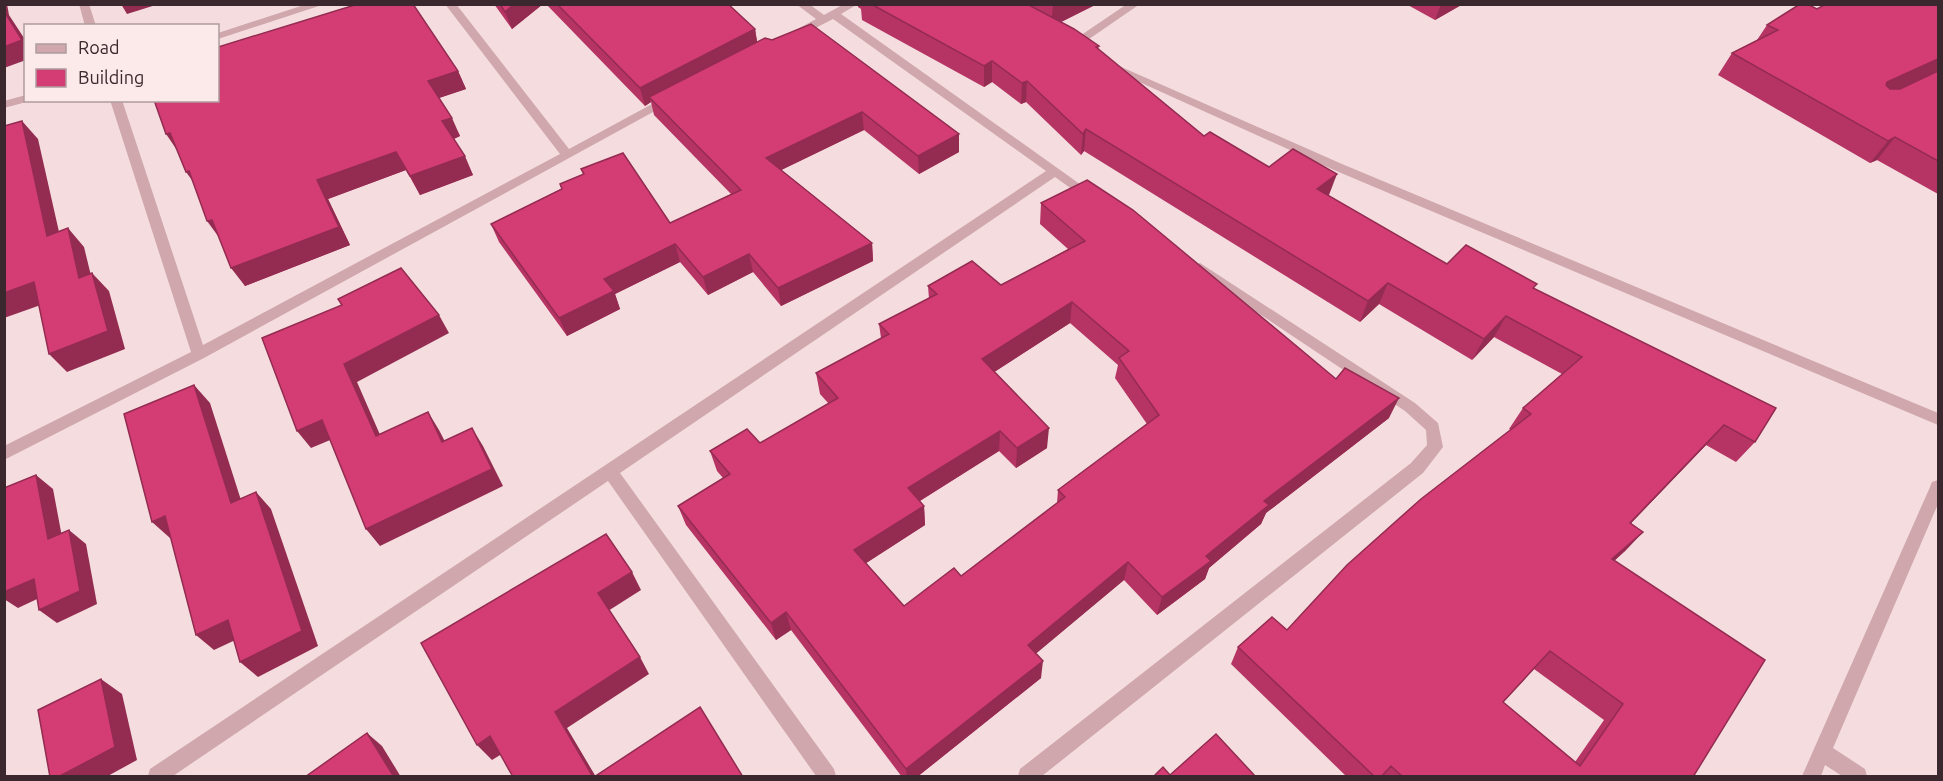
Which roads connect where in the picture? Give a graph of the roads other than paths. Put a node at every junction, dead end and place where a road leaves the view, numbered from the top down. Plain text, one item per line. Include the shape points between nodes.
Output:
1 (84, 4) edge
2 (320, 4) edge
3 (450, 4) edge
4 (801, 4) edge
5 (853, 4) edge
6 (1135, 4) edge
7 (829, 16) junction
8 (90, 24) edge
9 (219, 36) edge
10 (782, 41) edge
11 (1072, 46) edge
12 (1101, 61) edge
13 (679, 95) edge
14 (24, 99) edge
15 (117, 102) edge
16 (4, 105) edge
17 (566, 154) junction
18 (1053, 172) junction
19 (1103, 204) edge
20 (1192, 263) edge
21 (199, 354) junction
22 (1938, 419) edge
23 (4, 454) edge
24 (609, 470) junction
25 (1938, 487) edge
26 (1934, 505) edge
27 (1824, 753) junction
28 (158, 777) edge
29 (827, 777) edge
30 (1027, 777) edge
31 (1811, 777) edge
32 (1858, 777) edge

1 - 8 street
2 - 9 street
3 - 17 street
4 - 7 street
5 - 7 street
6 - 11 street
7 - 10 street
7 - 18 street
12 - 22 street via 1338,167
13 - 17 street
14 - 16 street
15 - 21 street
17 - 21 street
18 - 19 street
18 - 24 street
20 - 30 street via 1410,407 1433,427 1436,447 1417,468
21 - 23 street
24 - 28 street
24 - 29 street
25 - 26 street
26 - 27 street
27 - 31 street
27 - 32 street

